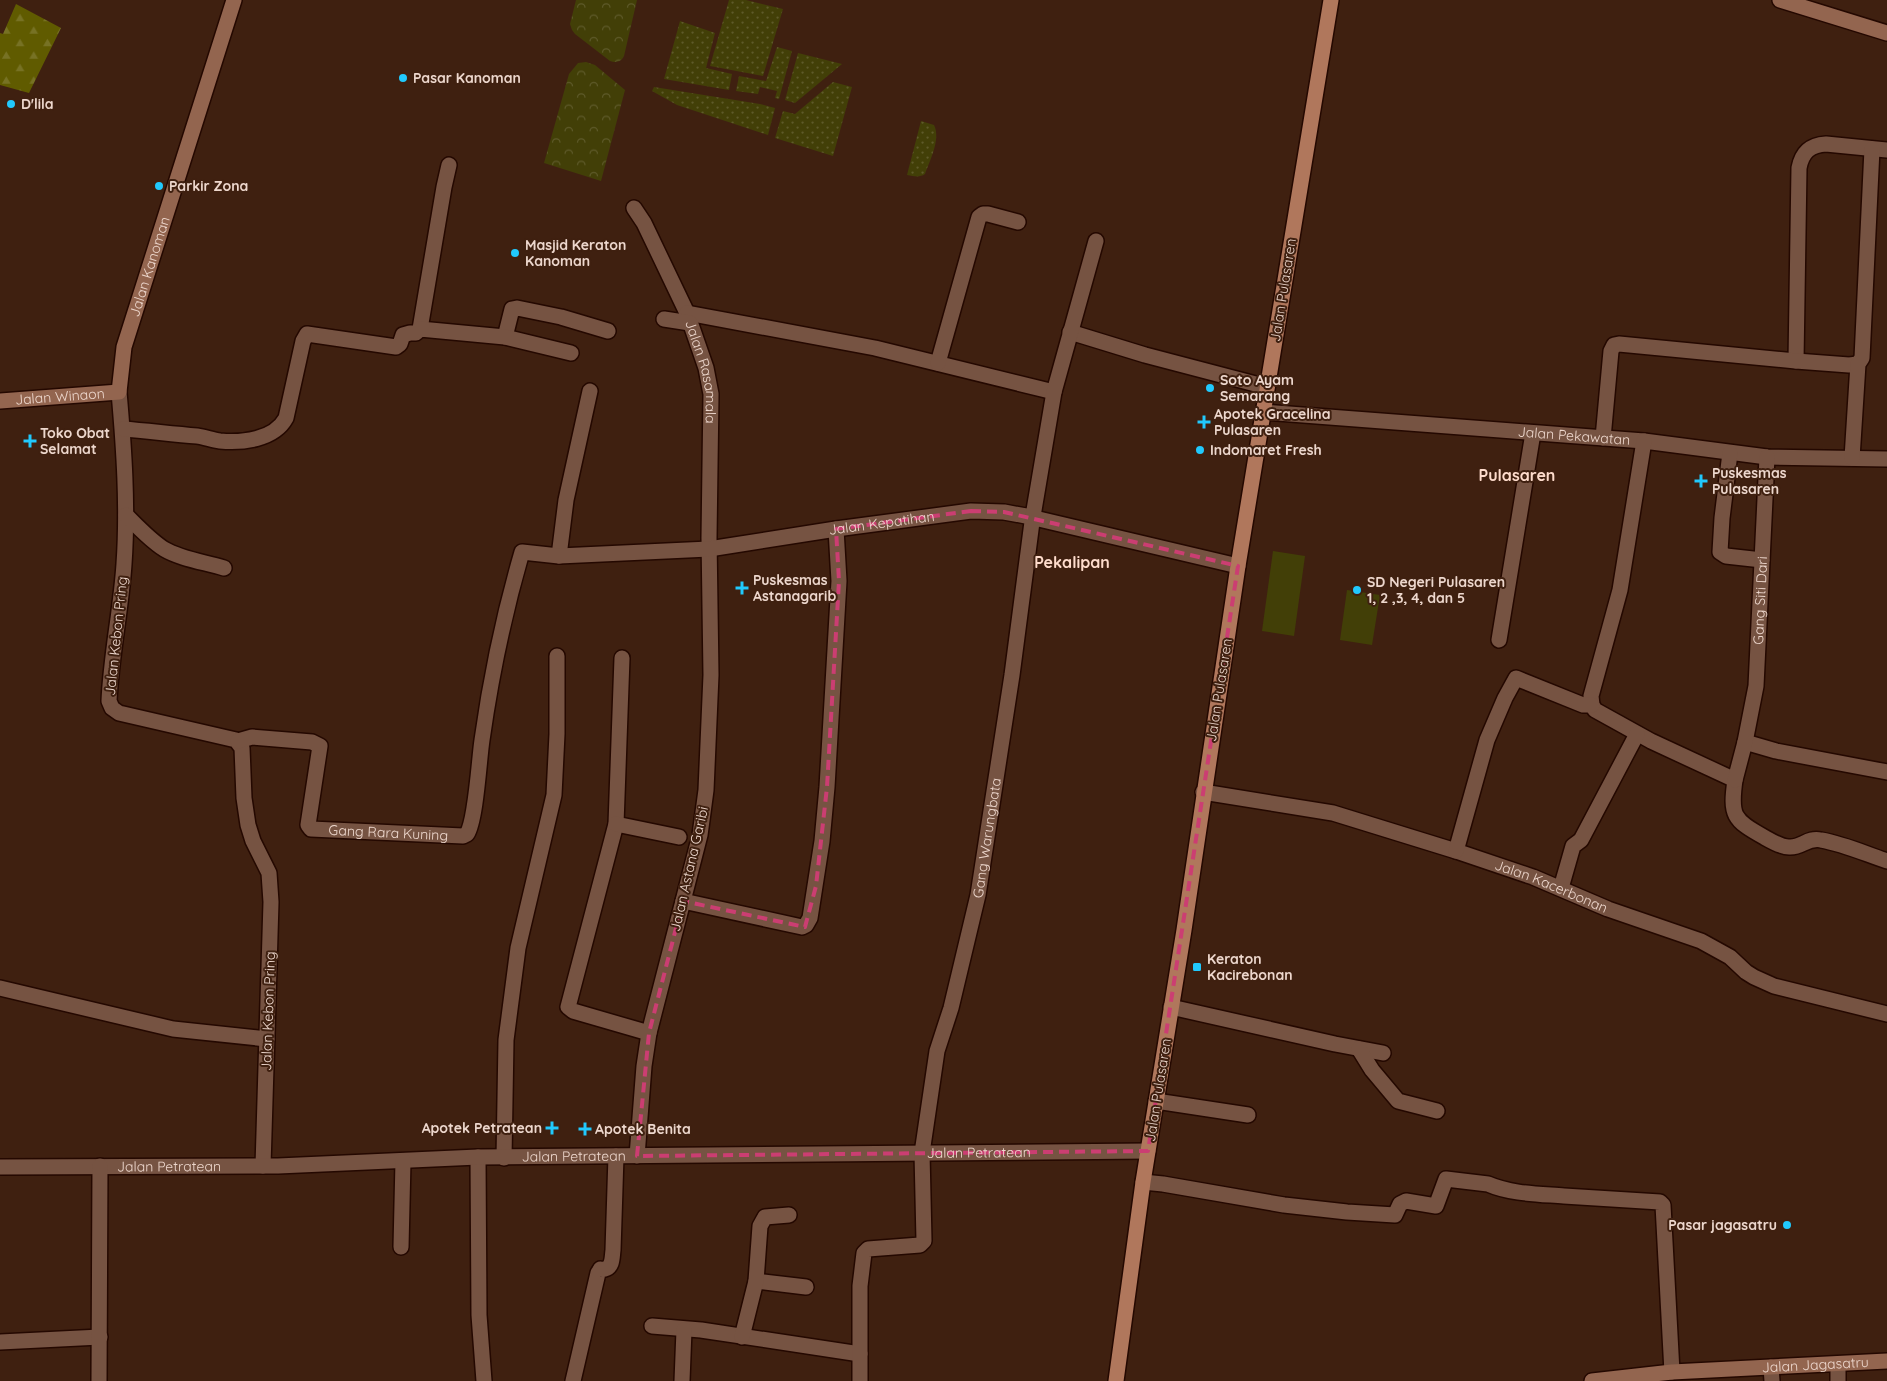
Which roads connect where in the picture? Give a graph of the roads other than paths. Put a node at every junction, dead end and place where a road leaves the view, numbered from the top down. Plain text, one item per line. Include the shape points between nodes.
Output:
1 (234, 0) edge
2 (1331, 0) edge
3 (1780, 0) edge
4 (1887, 33) edge
5 (1879, 149) edge
6 (449, 165) dead end
7 (634, 208) dead end
8 (1018, 222) dead end
9 (1096, 241) dead end
10 (689, 318) junction
11 (664, 319) dead end
12 (420, 329) junction
13 (608, 330) dead end
14 (1070, 332) junction
15 (505, 337) junction
16 (571, 353) dead end
17 (1796, 361) junction
18 (938, 363) junction
19 (1858, 364) junction
20 (1267, 387) junction
21 (119, 392) junction
22 (590, 392) dead end
23 (1054, 392) junction
24 (0, 401) edge
25 (1262, 412) junction
26 (123, 429) junction
27 (1533, 433) junction
28 (1603, 438) junction
29 (1644, 441) junction
30 (1730, 453) junction
31 (1767, 457) junction
32 (1852, 458) junction
33 (1887, 459) edge
34 (126, 515) junction
35 (1033, 517) junction
36 (836, 529) junction
37 (709, 549) junction
38 (522, 552) joint
39 (559, 556) junction
40 (1762, 560) junction
41 (1238, 566) junction
42 (224, 568) dead end
43 (1499, 640) dead end
44 (556, 656) dead end
45 (622, 658) dead end
46 (1592, 705) junction
47 (1637, 734) junction
48 (238, 741) junction
49 (1745, 742) junction
50 (1887, 772) edge
51 (1735, 780) junction
52 (1203, 792) junction
53 (616, 824) junction
54 (679, 837) dead end
55 (1456, 851) junction
56 (1887, 861) edge
57 (1561, 888) junction
58 (683, 902) junction
59 (0, 988) edge
60 (1171, 1007) junction
61 (1887, 1014) edge
62 (649, 1033) junction
63 (267, 1039) junction
64 (1359, 1049) junction
65 (1383, 1053) dead end
66 (1156, 1101) junction
67 (1437, 1111) dead end
68 (1248, 1115) dead end
69 (1148, 1151) junction
70 (922, 1154) junction
71 (616, 1156) junction
72 (637, 1156) junction
73 (478, 1158) junction
74 (504, 1158) junction
75 (403, 1161) junction
76 (100, 1166) junction
77 (263, 1166) junction
78 (0, 1167) edge
79 (1143, 1182) junction
80 (789, 1216) dead end
81 (401, 1247) dead end
82 (756, 1280) junction
83 (806, 1287) dead end
84 (652, 1326) dead end
85 (684, 1330) junction
86 (100, 1337) junction
87 (742, 1337) junction
88 (0, 1342) edge
89 (860, 1354) junction
90 (1887, 1361) edge
91 (1838, 1364) junction
92 (1672, 1372) junction
93 (1772, 1374) edge
94 (1692, 1376) edge
95 (99, 1381) edge
96 (484, 1381) edge
97 (573, 1381) edge
98 (682, 1381) edge
99 (860, 1381) edge
100 (1116, 1381) edge
101 (1592, 1381) edge
102 (1838, 1381) edge

1 - 21 street, Jalan Kanoman via 124,347
2 - 20 main road, Jalan Pulasaren
3 - 4 street
5 - 17 street via 1820,144 1809,148 1801,157
5 - 19 street via 1862,358
6 - 12 street
7 - 10 street, Jalan Rasamala
8 - 18 street via 988,214 979,217
9 - 14 street, Gang Warungbata
10 - 11 street
10 - 18 street via 875,348
10 - 37 street, Jalan Rasamala via 711,394
12 - 15 street
12 - 26 street via 403,335 396,347 305,335 286,418 266,436 247,441 220,441
13 - 15 street via 517,308 512,309
14 - 20 street
14 - 23 street, Gang Warungbata
15 - 16 street
17 - 19 street
17 - 28 street via 1624,343 1614,346
18 - 23 street
19 - 32 street
20 - 25 main road, Jalan Pulasaren
21 - 24 street, Jalan Winaon
21 - 26 street, Jalan Kebon Pring
22 - 39 street via 566,500
23 - 35 street, Gang Warungbata
25 - 27 street, Jalan Pekawatan
25 - 41 main road, Jalan Pulasaren
26 - 34 street, Jalan Kebon Pring
27 - 28 street, Jalan Pekawatan
27 - 43 street
28 - 29 street, Jalan Pekawatan
29 - 30 street, Jalan Pekawatan
29 - 46 street via 1620,590 1591,696
30 - 31 street, Jalan Pekawatan
30 - 40 street via 1720,552 1726,556
31 - 32 street, Jalan Pekawatan
31 - 40 street, Gang Siti Dari
32 - 33 street, Jalan Pekawatan
34 - 42 street via 164,549
34 - 48 street, Jalan Kebon Pring via 124,565 109,701 112,708 119,713
35 - 36 street, Jalan Kepatihan via 1004,512 971,512
35 - 41 street, Jalan Kepatihan
35 - 70 street, Gang Warungbata via 978,895 938,1051
36 - 37 street, Jalan Kepatihan
36 - 58 street via 839,581 827,787 810,918 802,927
37 - 39 street, Jalan Kepatihan
37 - 58 street, Jalan Astana Garibi via 711,675 706,790 700,835
38 - 39 street, Jalan Kepatihan
38 - 48 street, Gang Rara Kuning via 498,646 467,834 311,829 308,825 320,746 312,742 252,737
40 - 49 street, Gang Siti Dari via 1756,686
41 - 52 main road, Jalan Pulasaren
44 - 74 street via 554,795 518,948 506,1040
45 - 53 street
46 - 47 street via 1595,710
46 - 55 street via 1583,705 1516,678 1487,740
47 - 51 street
47 - 57 street via 1581,840 1573,846
48 - 63 street, Jalan Kebon Pring via 242,748 248,825 270,882
49 - 50 street
49 - 51 street, Gang Siti Dari
51 - 56 street, Gang Siti Dari via 1732,800 1736,818 1752,831 1787,847 1820,839
52 - 55 street, Jalan Kacerbonan via 1333,813
52 - 60 main road, Jalan Pulasaren
53 - 54 street
53 - 62 street via 568,1007
55 - 57 street, Jalan Kacerbonan
57 - 61 street, Jalan Kacerbonan via 1608,909 1701,941 1730,957 1754,977 1774,986
58 - 62 street, Jalan Astana Garibi
59 - 63 street via 172,1029
60 - 64 street
60 - 66 main road, Jalan Pulasaren
62 - 72 street, Jalan Astana Garibi
63 - 77 street, Jalan Kebon Pring
64 - 65 street
64 - 67 street via 1398,1101
66 - 68 street
66 - 69 main road, Jalan Pulasaren
69 - 70 street, Jalan Petratean
69 - 79 main road, Jalan Pulasaren
70 - 72 street, Jalan Petratean
70 - 89 street, Gang Warungbata via 924,1241 920,1245 864,1252 860,1286
71 - 72 street, Jalan Petratean
71 - 74 street, Jalan Petratean
71 - 97 street via 611,1265 598,1272
73 - 74 street, Jalan Petratean
73 - 75 street, Jalan Petratean
73 - 96 street via 479,1315
75 - 77 street, Jalan Petratean
75 - 81 street
76 - 77 street, Jalan Petratean
76 - 78 street, Jalan Petratean
76 - 86 street
79 - 92 street via 1284,1205 1395,1215 1400,1204 1406,1201 1436,1206 1446,1179 1539,1194 1660,1202
79 - 100 main road, Jalan Pulasaren
80 - 82 street via 768,1216 762,1220
82 - 83 street
82 - 87 street
84 - 85 street
85 - 87 street
85 - 98 street
86 - 88 street
86 - 95 street
87 - 89 street
89 - 99 street
90 - 91 street, Jalan Jagasatru
91 - 93 street, Jalan Jagasatru
91 - 102 street
92 - 94 street, Jalan Jagasatru
92 - 101 street, Jalan Jagasatru
93 - 94 street, Jalan Jagasatru

